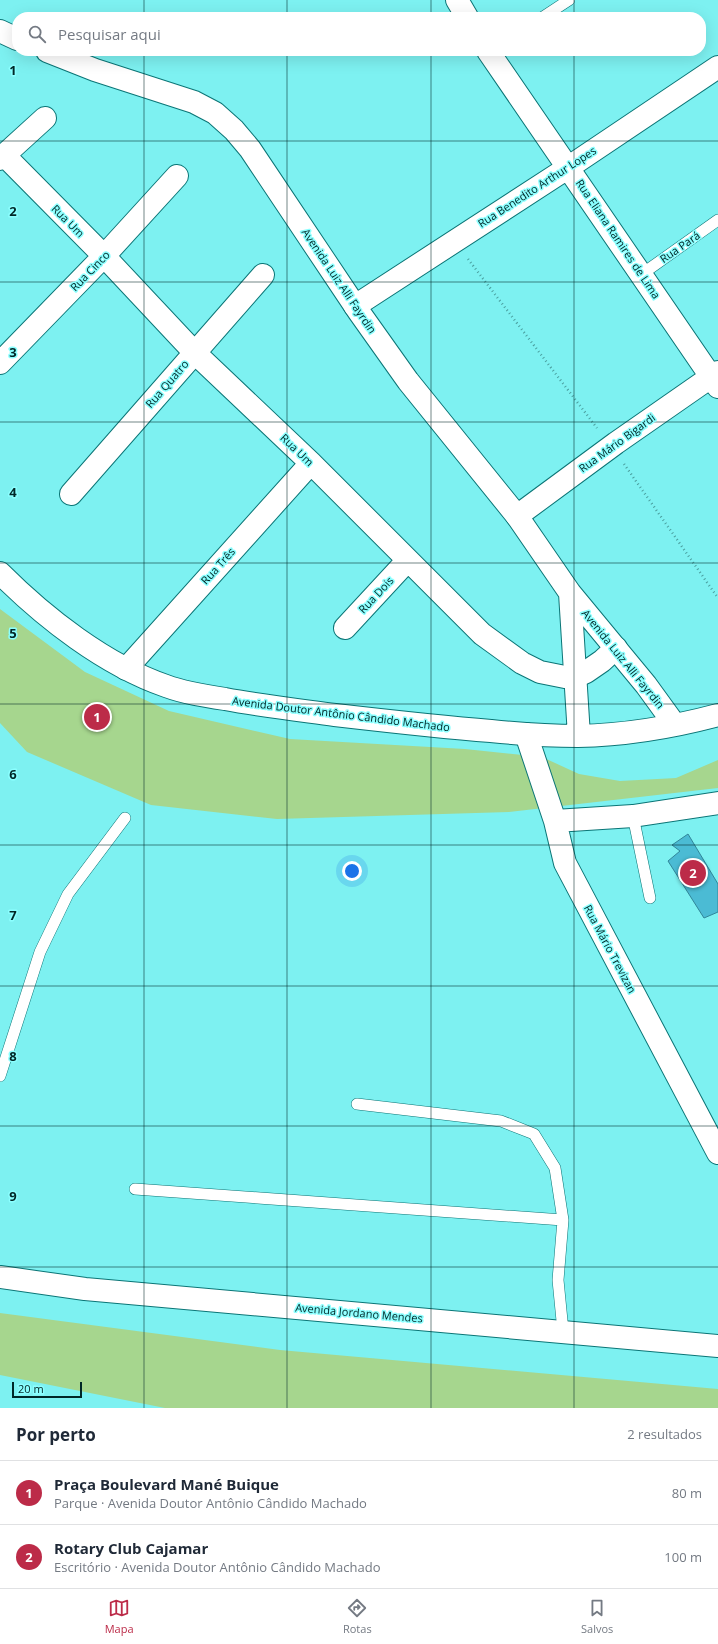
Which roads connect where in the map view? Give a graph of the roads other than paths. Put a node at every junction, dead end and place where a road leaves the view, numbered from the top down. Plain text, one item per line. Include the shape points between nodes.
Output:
1 (457, 0) edge
2 (569, 0) edge
3 (464, 12) edge
4 (551, 12) edge
5 (0, 31) edge
6 (12, 37) edge
7 (60, 56) edge
8 (492, 56) edge
9 (718, 67) edge
10 (45, 118) dead end
11 (2, 157) edge
12 (568, 167) junction
13 (177, 176) dead end
14 (718, 220) edge
15 (104, 256) junction
16 (642, 274) junction
17 (263, 275) dead end
18 (355, 306) junction
19 (195, 353) junction
20 (0, 363) edge
21 (716, 379) edge
22 (311, 463) junction
23 (71, 494) dead end
24 (517, 516) junction
25 (407, 561) junction
26 (0, 573) edge
27 (570, 593) junction
28 (345, 628) dead end
29 (616, 648) junction
30 (126, 669) junction
31 (575, 677) junction
32 (718, 715) edge
33 (675, 725) junction
34 (526, 734) junction
35 (579, 736) junction
36 (718, 803) edge
37 (633, 816) junction
38 (125, 818) dead end
39 (555, 821) junction
40 (650, 898) dead end
41 (0, 1076) edge
42 (357, 1104) dead end
43 (716, 1143) edge
44 (135, 1189) dead end
45 (563, 1220) junction
46 (0, 1277) edge
47 (563, 1331) junction
48 (718, 1346) edge

1 - 3 street
2 - 4 lane
5 - 6 street
7 - 18 street, Avenida Luiz Alli Fayrdin via 194,102 215,113 250,149
8 - 12 street, Rua Eliana Ramires de Lima
9 - 12 street, Rua Benedito Arthur Lopes
10 - 11 street
11 - 15 street, Rua Um
12 - 16 street, Rua Eliana Ramires de Lima
12 - 18 street, Rua Benedito Arthur Lopes
13 - 15 street, Rua Cinco
14 - 16 lane, Rua Pará
15 - 19 street, Rua Um
15 - 20 street, Rua Cinco
16 - 21 street, Rua Eliana Ramires de Lima
17 - 19 street, Rua Quatro
18 - 24 street, Avenida Luiz Alli Fayrdin via 408,381
19 - 22 street, Rua Um
19 - 23 street, Rua Quatro
21 - 24 street, Rua Mário Bigardi via 612,446
22 - 25 street, Rua Um
22 - 30 street, Rua Três
24 - 27 street, Avenida Luiz Alli Fayrdin
25 - 28 street, Rua Dois
25 - 31 street, Rua Um via 482,634 500,648 540,672
26 - 30 street, Avenida Doutor Antônio Cândido Machado via 79,640
27 - 29 street, Avenida Luiz Alli Fayrdin
27 - 31 street, Avenida Luiz Alli Fayrdin
29 - 31 street via 602,661
29 - 33 street, Avenida Luiz Alli Fayrdin
30 - 34 street, Avenida Doutor Antônio Cândido Machado via 165,686 270,707 426,726
31 - 35 street, Avenida Luiz Alli Fayrdin
32 - 33 street, Avenida Doutor Antônio Cândido Machado
33 - 35 street, Avenida Doutor Antônio Cândido Machado
34 - 35 street, Avenida Doutor Antônio Cândido Machado
34 - 39 street, Rua Mário Trevizan
36 - 37 street
37 - 39 street
37 - 40 lane
38 - 41 lane via 68,894 55,920 40,952
39 - 43 street, Rua Mário Trevizan via 565,863
42 - 45 lane via 501,1121 534,1134 555,1168
44 - 45 lane
45 - 47 lane via 558,1280
46 - 47 street, Avenida Jordano Mendes via 85,1289
47 - 48 street, Avenida Jordano Mendes

